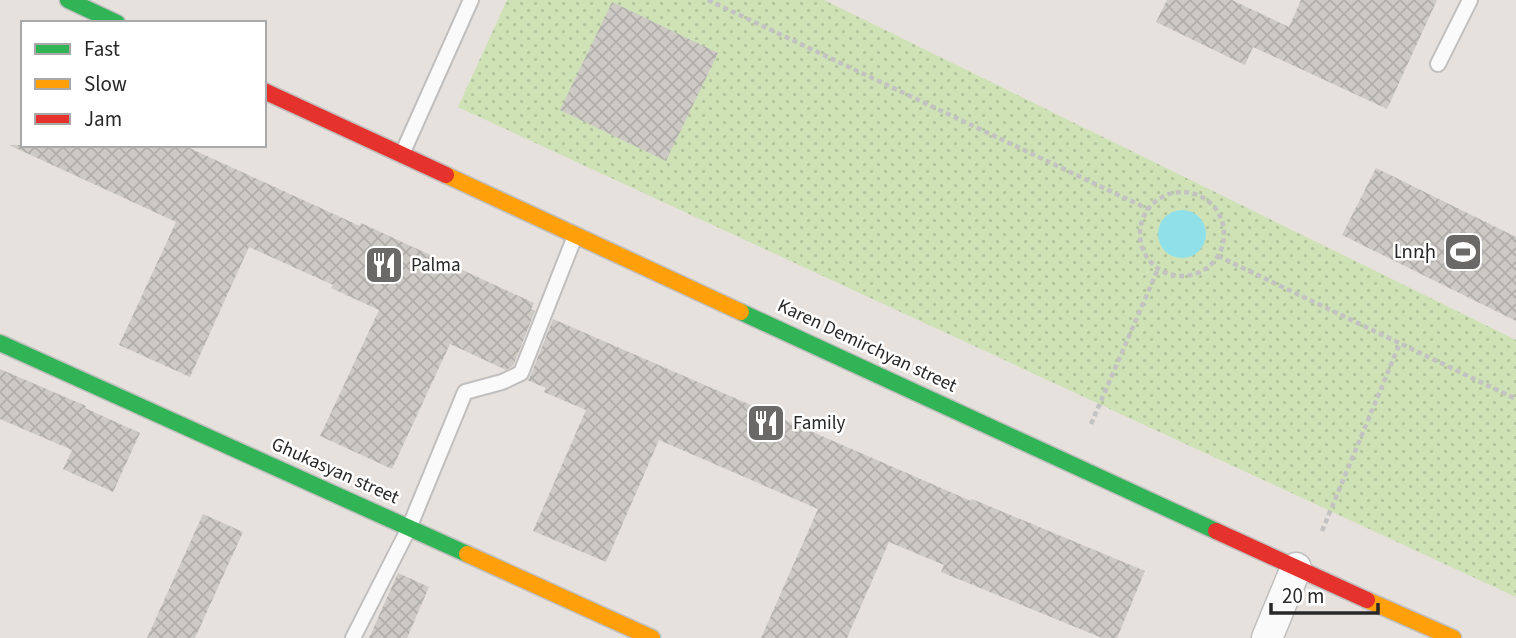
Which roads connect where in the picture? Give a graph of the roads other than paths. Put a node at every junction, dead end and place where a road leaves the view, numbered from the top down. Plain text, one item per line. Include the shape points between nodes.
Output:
1 (68, 0) edge
2 (471, 0) edge
3 (1470, 0) edge
4 (113, 21) edge
5 (1438, 64) dead end
6 (266, 92) edge
7 (402, 155) junction
8 (576, 235) junction
9 (0, 343) edge
10 (409, 528) junction
11 (1296, 568) junction
12 (353, 638) edge
13 (652, 638) edge
14 (1267, 638) edge
15 (1452, 638) edge

1 - 4 street
2 - 7 lane
3 - 5 lane
6 - 7 street, Karen Demirchyan street
7 - 8 street, Karen Demirchyan street
8 - 10 lane via 521,373 466,392
8 - 11 street, Karen Demirchyan street
9 - 10 street, Ghukasyan street
10 - 12 lane
10 - 13 street, Ghukasyan street
11 - 14 street
11 - 15 street, Karen Demirchyan street

